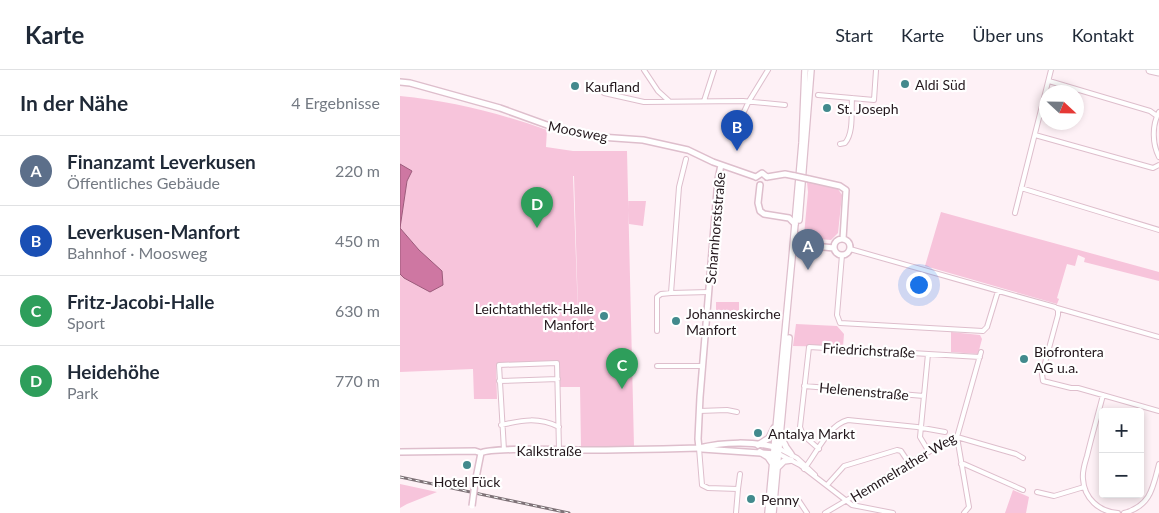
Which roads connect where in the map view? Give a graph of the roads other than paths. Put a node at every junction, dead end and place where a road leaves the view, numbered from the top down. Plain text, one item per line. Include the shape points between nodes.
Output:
1 (644, 70) edge
2 (714, 70) edge
3 (768, 70) edge
4 (805, 70) edge
5 (811, 70) edge
6 (876, 70) edge
7 (1052, 70) edge
8 (1150, 70) edge
9 (1159, 72) edge
10 (1048, 81) junction
11 (400, 82) edge
12 (604, 93) dead end
13 (818, 95) dead end
14 (852, 98) junction
15 (670, 101) junction
16 (704, 101) junction
17 (749, 101) junction
18 (785, 105) dead end
19 (1158, 114) edge
20 (734, 133) dead end
21 (1035, 135) junction
22 (840, 144) dead end
23 (1159, 157) edge
24 (687, 159) dead end
25 (721, 164) junction
26 (1158, 168) edge
27 (756, 177) junction
28 (767, 177) junction
29 (760, 185) junction
30 (1021, 188) junction
31 (796, 211) junction
32 (1015, 213) dead end
33 (790, 218) junction
34 (795, 224) junction
35 (1159, 230) edge
36 (798, 236) junction
37 (843, 239) junction
38 (835, 246) junction
39 (850, 249) junction
40 (797, 250) junction
41 (842, 255) junction
42 (998, 291) junction
43 (709, 292) junction
44 (671, 293) junction
45 (1057, 309) junction
46 (656, 331) dead end
47 (1159, 337) edge
48 (981, 352) dead end
49 (928, 354) junction
50 (980, 357) junction
51 (657, 366) dead end
52 (703, 366) junction
53 (558, 379) junction
54 (500, 381) junction
55 (804, 386) junction
56 (1104, 395) junction
57 (924, 396) junction
58 (700, 411) junction
59 (1159, 411) edge
60 (737, 412) dead end
61 (501, 425) junction
62 (775, 426) junction
63 (559, 428) junction
64 (921, 429) junction
65 (945, 432) dead end
66 (781, 436) junction
67 (958, 438) junction
68 (758, 444) junction
69 (699, 448) junction
70 (819, 449) junction
71 (504, 450) junction
72 (560, 450) junction
73 (777, 451) junction
74 (400, 452) edge
75 (760, 452) junction
76 (929, 452) junction
77 (481, 453) junction
78 (791, 457) junction
79 (1022, 458) dead end
80 (909, 463) junction
81 (961, 464) junction
82 (1159, 464) edge
83 (775, 465) junction
84 (806, 467) junction
85 (740, 474) dead end
86 (827, 485) junction
87 (1084, 487) junction
88 (738, 489) junction
89 (1023, 490) dead end
90 (1037, 492) dead end
91 (799, 501) dead end
92 (845, 501) junction
93 (969, 507) junction
94 (471, 513) edge
95 (736, 513) edge
96 (768, 513) edge
97 (773, 513) edge
98 (807, 513) edge
99 (825, 513) edge
100 (893, 513) edge
101 (964, 513) edge
102 (970, 513) edge
103 (1118, 513) edge
104 (1124, 513) edge

1 - 15 street via 658,91
2 - 16 street
3 - 17 street
4 - 31 main road
5 - 36 main road
6 - 14 street via 874,100
7 - 10 street
8 - 9 highway
10 - 19 street
10 - 21 street
11 - 25 street, Moosweg via 500,108 565,131 652,141 688,150
12 - 15 street via 644,102
13 - 14 street
14 - 22 street via 848,140
15 - 16 street
16 - 17 street
17 - 18 street
17 - 20 street
19 - 23 street via 1153,136
21 - 26 street
21 - 30 street
24 - 44 street via 678,187
25 - 27 street, Moosweg
25 - 43 street, Scharnhorststraße
27 - 28 street via 762,173
27 - 29 street
28 - 29 street via 766,183
28 - 37 street, bridge via 785,174 846,190
29 - 33 street via 760,211
30 - 32 street
30 - 35 street
31 - 33 street
31 - 34 main road
33 - 34 street
34 - 62 main road
36 - 38 street via 804,242
36 - 40 main road
37 - 38 street via 838,240
37 - 39 street via 849,243
38 - 40 street via 804,245
38 - 41 street via 836,252
39 - 41 street
39 - 42 street
40 - 66 main road
41 - 42 street via 836,315 840,322 983,331
42 - 45 street
43 - 44 street, Scharnhorststraße
43 - 52 street, Scharnhorststraße
44 - 46 street via 657,297
45 - 47 street
45 - 56 street via 1042,379
48 - 50 street, Hemmelrather Weg
49 - 50 street, Friedrichstraße
49 - 55 street, Friedrichstraße via 809,347
49 - 57 street
50 - 67 street, Hemmelrather Weg
51 - 52 street
52 - 58 street, Scharnhorststraße
53 - 54 street
53 - 54 street via 558,363 506,364 499,365
53 - 63 street
54 - 61 street
55 - 57 street, Helenenstraße
55 - 70 street, Friedrichstraße via 801,431
56 - 59 street
56 - 87 street via 1082,477
57 - 64 street
58 - 60 street
58 - 69 street, Scharnhorststraße
61 - 63 street via 533,420
61 - 71 street
62 - 68 main road via 769,438
62 - 73 main road
63 - 72 street
64 - 65 street
64 - 70 street via 848,420 834,427
64 - 76 street via 920,437
66 - 73 main road
66 - 78 main road
67 - 76 street, Hemmelrather Weg via 952,438
67 - 79 street
67 - 81 street
68 - 69 street, Kalkstraße
68 - 73 street, Kalkstraße
69 - 72 street, Kalkstraße
69 - 75 street, Kalkstraße
69 - 88 street via 702,485
70 - 84 street
71 - 72 street, Kalkstraße
71 - 77 street, Kalkstraße
73 - 75 street, Kalkstraße
73 - 78 street
73 - 83 main road
74 - 77 street, Kalkstraße
75 - 83 main road
76 - 80 street, Hemmelrather Weg
77 - 94 street, bridge
78 - 83 main road
78 - 84 street
80 - 86 street via 897,450 844,466
80 - 92 street, Hemmelrather Weg
81 - 89 street
81 - 93 street
82 - 104 street via 1146,501
83 - 96 main road
83 - 97 main road
84 - 86 street
85 - 88 street
86 - 92 street
87 - 90 street via 1054,496
87 - 103 street via 1099,508
88 - 95 street
91 - 98 street
92 - 99 street, Hemmelrather Weg
92 - 100 street
93 - 101 street
93 - 102 street

